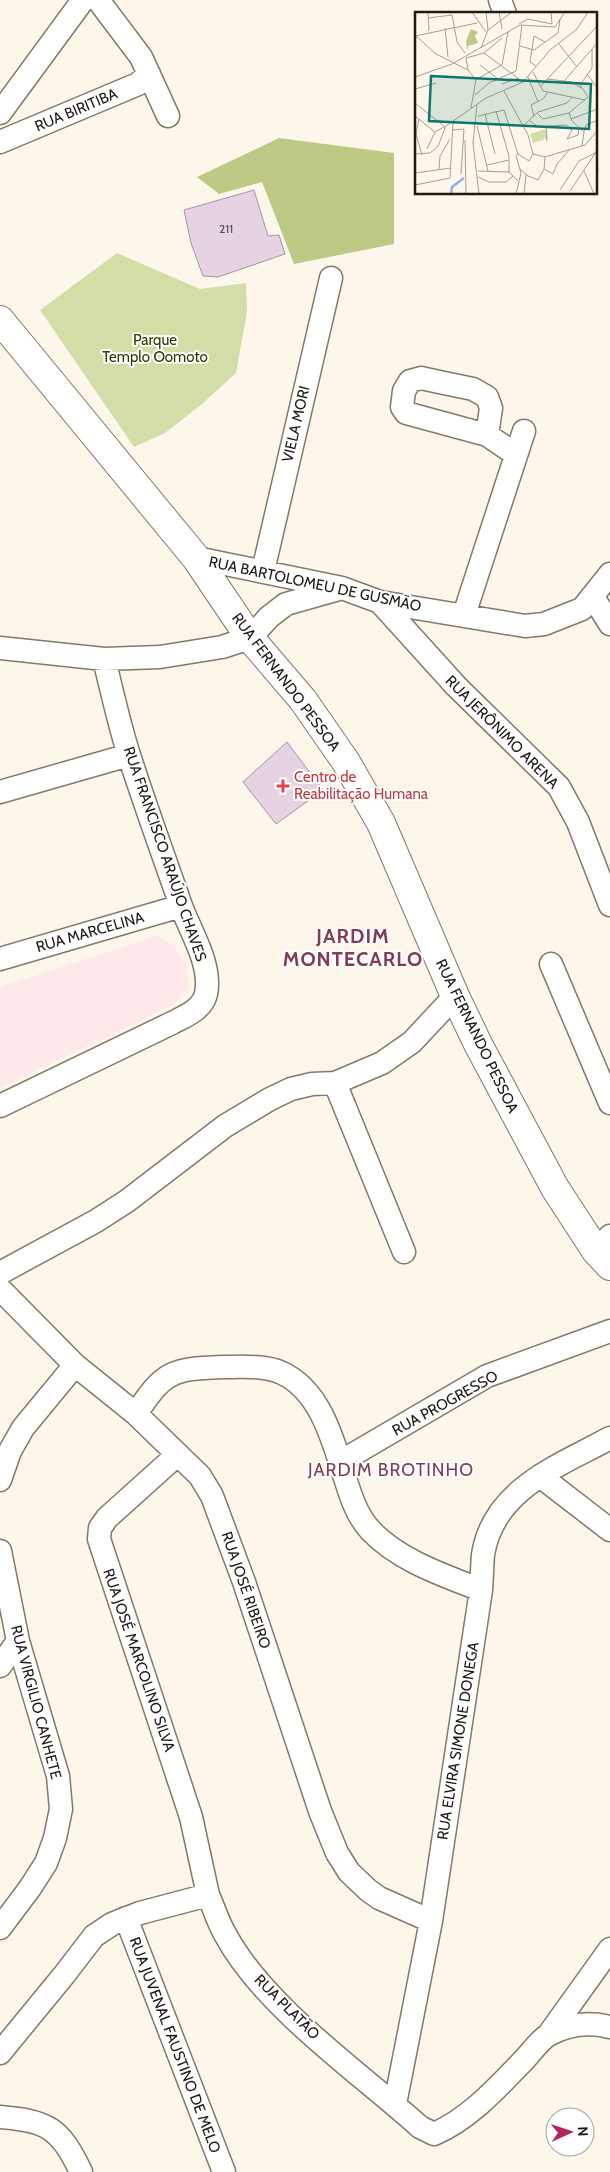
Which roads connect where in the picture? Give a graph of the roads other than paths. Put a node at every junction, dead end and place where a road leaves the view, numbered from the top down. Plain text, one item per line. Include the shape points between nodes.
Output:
1 (83, 0) edge
2 (98, 0) edge
3 (149, 74) junction
4 (0, 113) edge
5 (168, 116) dead end
6 (0, 142) edge
7 (331, 278) dead end
8 (2, 325) edge
9 (524, 431) dead end
10 (488, 434) dead end
11 (515, 454) junction
12 (196, 558) junction
13 (263, 571) junction
14 (610, 574) edge
15 (342, 588) junction
16 (593, 597) junction
17 (380, 602) junction
18 (464, 615) junction
19 (610, 624) edge
20 (250, 638) junction
21 (0, 648) edge
22 (104, 659) junction
23 (129, 755) junction
24 (0, 792) edge
25 (610, 905) edge
26 (181, 906) junction
27 (0, 959) edge
28 (551, 964) dead end
29 (455, 996) junction
30 (335, 1083) junction
31 (610, 1103) edge
32 (0, 1106) edge
33 (605, 1251) edge
34 (404, 1252) dead end
35 (0, 1273) edge
36 (0, 1289) edge
37 (610, 1331) edge
38 (76, 1365) junction
39 (136, 1414) junction
40 (610, 1438) edge
41 (178, 1454) junction
42 (340, 1462) junction
43 (540, 1476) junction
44 (0, 1480) edge
45 (610, 1530) edge
46 (0, 1551) edge
47 (4, 1586) edge
48 (481, 1590) junction
49 (18, 1641) junction
50 (0, 1666) edge
51 (208, 1895) junction
52 (126, 1918) junction
53 (431, 1921) junction
54 (0, 1928) edge
55 (610, 1948) edge
56 (610, 2027) edge
57 (549, 2034) junction
58 (8, 2035) edge
59 (0, 2053) edge
60 (395, 2104) junction
61 (0, 2117) edge
62 (80, 2172) edge
63 (224, 2172) edge

1 - 4 street
2 - 3 street via 141,56
3 - 5 street
3 - 6 street, RUA BIRITIBA via 138,84
7 - 13 street, VIELA MORI
8 - 12 main road, RUA FERNANDO PESSOA
9 - 11 street
10 - 11 street
11 - 18 street
12 - 13 street, RUA BARTOLOMEU DE GUSMÃO
12 - 20 main road, RUA FERNANDO PESSOA
13 - 15 street, RUA BARTOLOMEU DE GUSMÃO
14 - 16 street, RUA BARTOLOMEU DE GUSMÃO
15 - 17 street, RUA BARTOLOMEU DE GUSMÃO
15 - 20 street via 286,604
16 - 18 street, RUA BARTOLOMEU DE GUSMÃO via 582,609 544,624 505,624
16 - 19 street
17 - 18 street, RUA BARTOLOMEU DE GUSMÃO
17 - 25 street, RUA JERÔNIMO ARENA via 456,686 559,787 578,822
20 - 22 street via 222,647 160,657
20 - 29 main road, RUA FERNANDO PESSOA via 303,700 346,762 381,823
21 - 22 street
22 - 23 street, RUA FRANCISCO ARAÚJO CHAVES
23 - 24 street
23 - 26 street, RUA FRANCISCO ARAÚJO CHAVES
26 - 27 street, RUA MARCELINA
26 - 32 street, RUA FRANCISCO ARAÚJO CHAVES via 202,954 207,979 202,1003 172,1023
28 - 31 street
29 - 30 street via 399,1052
29 - 33 main road, RUA FERNANDO PESSOA via 556,1188
30 - 34 street
30 - 35 street via 291,1089 270,1099 225,1126 96,1221
36 - 38 street, RUA JOSÉ RIBEIRO
37 - 42 street, RUA PROGRESSO via 487,1376
38 - 39 street, RUA JOSÉ RIBEIRO
38 - 44 street via 23,1428 10,1451
39 - 41 street, RUA JOSÉ RIBEIRO
39 - 42 street via 150,1392 176,1371 261,1368 282,1373 299,1383 327,1426
40 - 43 street, RUA ELVIRA SIMONE DONEGA
41 - 51 street, RUA JOSÉ MARCOLINO SILVA via 107,1518 100,1528 99,1539 191,1816
41 - 53 street, RUA JOSÉ RIBEIRO via 200,1476 212,1496 336,1853 349,1872 379,1898
42 - 48 street via 354,1506 372,1533 419,1565
43 - 45 street
43 - 48 street, RUA ELVIRA SIMONE DONEGA via 515,1493 490,1530 483,1554
46 - 47 street, RUA VIRGILIO CANHETE
47 - 49 street, RUA VIRGILIO CANHETE
48 - 53 street, RUA ELVIRA SIMONE DONEGA
49 - 50 street
49 - 54 street, RUA VIRGILIO CANHETE via 58,1776 61,1809 46,1863
51 - 52 street
51 - 60 street, RUA PLATÃO via 225,1935 253,1975 286,2011
52 - 58 street via 94,1936
52 - 63 street, RUA JUVENAL FAUSTINO DE MELO
53 - 60 street, RUA ELVIRA SIMONE DONEGA
55 - 57 street
56 - 57 street, RUA PLATÃO via 594,2024 574,2026
57 - 60 street, RUA PLATÃO via 471,2111 446,2129 434,2134 427,2131
58 - 59 street
61 - 62 street via 27,2119 56,2132 70,2149

